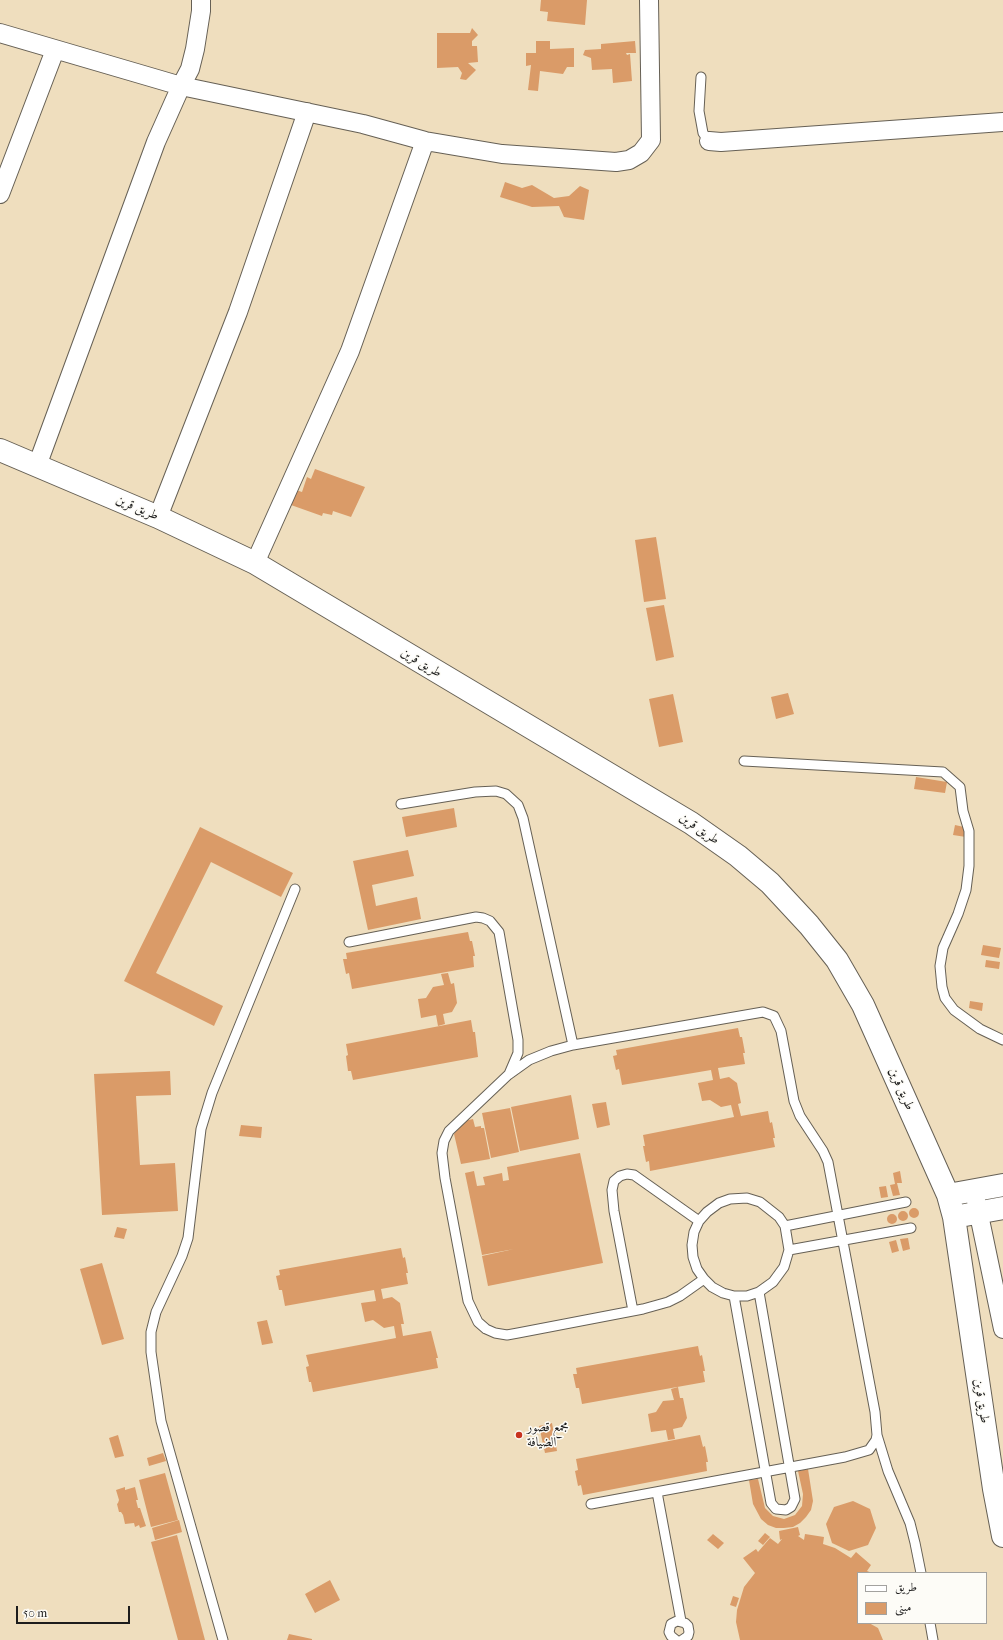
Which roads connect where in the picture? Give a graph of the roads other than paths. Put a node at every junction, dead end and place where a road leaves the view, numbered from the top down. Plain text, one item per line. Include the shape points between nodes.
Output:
1 (201, 0) edge
2 (649, 0) edge
3 (0, 33) edge
4 (55, 50) junction
5 (701, 77) dead end
6 (181, 86) junction
7 (307, 112) junction
8 (1003, 122) edge
9 (425, 141) junction
10 (709, 142) joint
11 (0, 194) edge
12 (0, 450) edge
13 (37, 466) junction
14 (158, 516) junction
15 (255, 563) junction
16 (744, 761) dead end
17 (401, 804) dead end
18 (295, 889) dead end
19 (349, 942) dead end
20 (1003, 1040) edge
21 (574, 1045) junction
22 (508, 1075) junction
23 (1003, 1185) edge
24 (974, 1190) junction
25 (948, 1195) junction
26 (906, 1202) dead end
27 (1003, 1208) edge
28 (979, 1212) junction
29 (838, 1216) junction
30 (954, 1217) junction
31 (699, 1221) junction
32 (785, 1226) junction
33 (911, 1228) dead end
34 (843, 1240) junction
35 (790, 1250) junction
36 (704, 1279) junction
37 (759, 1292) junction
38 (734, 1296) junction
39 (633, 1311) junction
40 (1003, 1328) edge
41 (877, 1435) junction
42 (789, 1468) junction
43 (765, 1472) junction
44 (657, 1492) junction
45 (591, 1504) dead end
46 (1003, 1536) edge
47 (921, 1572) edge
48 (681, 1621) junction
49 (930, 1624) edge
50 (223, 1640) edge
51 (676, 1640) edge
52 (682, 1640) edge
53 (933, 1640) edge

1 - 6 street via 195,49 190,70
2 - 9 street via 651,140 640,153 629,160 616,162 502,154
3 - 4 street
4 - 6 street
4 - 11 street
5 - 10 lane via 699,111 703,133
6 - 7 street
6 - 13 street via 156,142
7 - 9 street
7 - 14 street via 238,312
8 - 10 street
9 - 15 street via 350,351
12 - 13 street, طريق قرين
13 - 14 street, طريق قرين
14 - 15 street, طريق قرين
15 - 25 street, طريق قرين via 691,823 738,856 770,883 837,960 863,1005
16 - 20 lane via 943,772 960,787 969,831 969,866 966,890 943,948 940,966 942,987 945,998 954,1010 980,1029
17 - 21 lane via 496,791 506,794 518,805
18 - 50 lane via 212,1093 202,1129 188,1238 156,1312 151,1332 151,1352 161,1421
19 - 22 lane via 476,917 490,921 499,932 518,1040 518,1053
21 - 22 lane via 540,1054
21 - 29 lane via 740,1015 763,1012 774,1016 780,1031 794,1101 800,1116 828,1162
22 - 39 lane via 449,1132 442,1153 467,1294 473,1314 486,1329 507,1334
23 - 24 street
24 - 25 street
24 - 28 street
25 - 30 street, طريق قرين
26 - 29 lane
27 - 28 street
28 - 30 street
28 - 40 street
29 - 32 lane
29 - 34 lane
30 - 46 street, طريق قرين
31 - 32 lane via 719,1203 730,1199 747,1198 760,1202 770,1209
31 - 36 lane via 694,1232 693,1257
31 - 39 lane via 634,1175 620,1176 614,1181 614,1205
32 - 35 lane
33 - 34 lane
34 - 35 lane
34 - 41 lane
35 - 37 lane via 784,1267 773,1282
36 - 38 lane via 723,1293
36 - 39 lane via 668,1302
37 - 38 lane via 747,1296
37 - 42 lane
38 - 43 lane
41 - 42 lane via 873,1446 863,1452
41 - 47 lane via 888,1471 910,1522
42 - 43 lane
42 - 43 lane via 795,1499 786,1510 776,1510 771,1503
43 - 44 lane
44 - 45 lane
44 - 48 lane
48 - 51 lane via 671,1624 671,1636
48 - 52 lane via 688,1626 689,1632
49 - 53 lane

